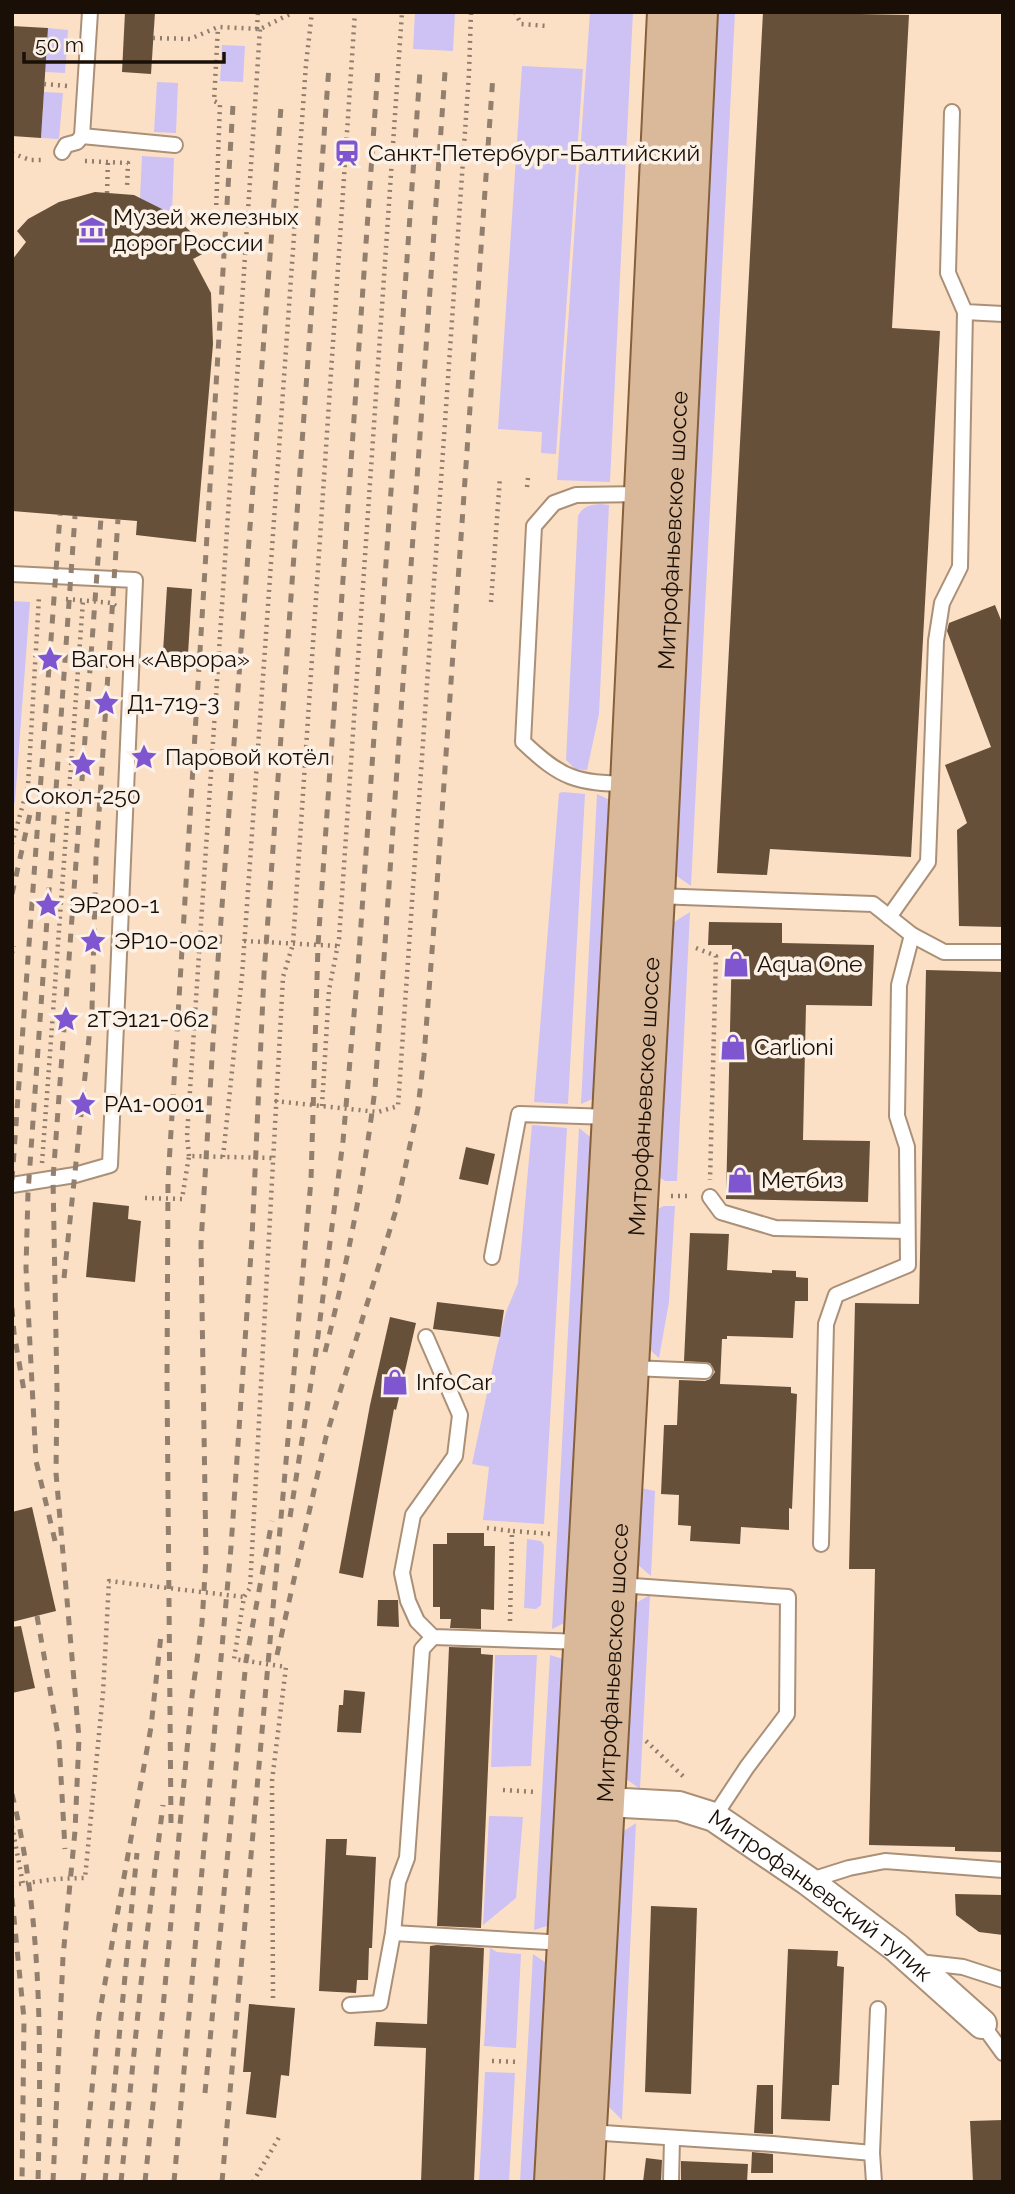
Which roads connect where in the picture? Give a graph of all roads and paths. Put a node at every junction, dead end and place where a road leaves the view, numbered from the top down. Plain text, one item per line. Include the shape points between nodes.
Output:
1 (90, 12) edge
2 (258, 12) edge
3 (294, 12) edge
4 (312, 12) edge
5 (355, 12) edge
6 (402, 12) edge
7 (471, 12) edge
8 (515, 12) edge
9 (667, 12) edge
10 (698, 12) edge
11 (547, 26) dead end
12 (218, 27) junction
13 (258, 29) junction
14 (153, 38) dead end
15 (952, 112) dead end
16 (82, 136) junction
17 (175, 145) dead end
18 (12, 153) edge
19 (108, 155) dead end
20 (62, 157) junction
21 (107, 162) junction
22 (127, 188) dead end
23 (107, 193) dead end
24 (216, 212) dead end
25 (965, 312) junction
26 (1003, 314) edge
27 (500, 477) dead end
28 (528, 478) dead end
29 (527, 488) dead end
30 (644, 494) junction
31 (12, 574) edge
32 (31, 597) dead end
33 (62, 599) dead end
34 (83, 601) junction
35 (491, 602) dead end
36 (119, 608) dead end
37 (630, 784) junction
38 (13, 841) edge
39 (655, 896) junction
40 (889, 917) junction
41 (912, 935) junction
42 (244, 941) junction
43 (293, 944) junction
44 (13, 946) edge
45 (338, 946) junction
46 (696, 948) dead end
47 (1003, 952) edge
48 (12, 953) edge
49 (275, 1101) junction
50 (322, 1106) junction
51 (612, 1117) junction
52 (189, 1156) junction
53 (223, 1157) junction
54 (273, 1158) junction
55 (55, 1161) dead end
56 (42, 1163) junction
57 (30, 1166) dead end
58 (12, 1185) edge
59 (639, 1195) junction
60 (710, 1197) junction
61 (145, 1198) dead end
62 (907, 1231) junction
63 (492, 1257) dead end
64 (426, 1337) dead end
65 (630, 1368) junction
66 (705, 1371) dead end
67 (487, 1528) dead end
68 (512, 1531) junction
69 (551, 1534) dead end
70 (821, 1544) dead end
71 (618, 1585) junction
72 (244, 1597) junction
73 (433, 1637) junction
74 (509, 1640) junction
75 (584, 1642) junction
76 (503, 1790) dead end
77 (536, 1792) dead end
78 (606, 1802) junction
79 (714, 1817) junction
80 (12, 1826) edge
81 (1003, 1870) edge
82 (808, 1881) junction
83 (23, 1884) junction
84 (12, 1885) edge
85 (393, 1933) junction
86 (567, 1944) junction
87 (911, 1961) junction
88 (1003, 1980) edge
89 (273, 1998) dead end
90 (350, 2005) dead end
91 (878, 2009) dead end
92 (982, 2024) joint
93 (1003, 2053) edge
94 (492, 2061) dead end
95 (520, 2062) dead end
96 (587, 2132) junction
97 (281, 2134) dead end
98 (672, 2138) junction
99 (872, 2153) junction
100 (253, 2182) edge
101 (554, 2182) edge
102 (584, 2182) edge
103 (671, 2182) edge
104 (874, 2182) edge

1 - 16 lane
2 - 13 path
3 - 13 path
4 - 42 path
5 - 43 path
6 - 45 path
7 - 50 path via 398,1106 378,1112
8 - 11 path via 521,24
9 - 30 main road, Митрофаньевское шоссе
10 - 39 main road, Митрофаньевское шоссе
12 - 13 path
12 - 14 path via 190,39
12 - 24 path
13 - 52 path
15 - 25 lane via 948,272
16 - 17 lane
16 - 20 lane via 66,145
18 - 20 path via 30,160
19 - 21 path
20 - 21 path
21 - 22 path via 128,163
21 - 23 path
25 - 26 lane
25 - 40 lane via 960,567 942,603 936,641 928,862
27 - 35 path
28 - 29 path
30 - 37 main road, Митрофаньевское шоссе
30 - 37 lane via 576,495 554,503 534,526 523,742 563,774 592,783
31 - 58 lane via 135,580 110,1165
32 - 38 path via 41,597 34,705 28,786
33 - 34 path
34 - 36 path via 112,603
34 - 56 path
37 - 51 main road, Митрофаньевское шоссе
39 - 40 lane via 873,904
39 - 59 main road, Митрофаньевское шоссе
40 - 41 lane
41 - 47 lane via 944,952
41 - 62 lane via 900,985 897,1116 907,1147
42 - 43 path
42 - 53 path
43 - 45 path
43 - 49 path via 283,977
44 - 48 path
45 - 50 path via 330,990
46 - 60 path via 716,956
49 - 50 path
49 - 54 path
51 - 63 lane via 519,1114
51 - 75 main road, Митрофаньевское шоссе
52 - 53 path
52 - 61 path via 182,1199
53 - 54 path
54 - 72 path via 250,1588
55 - 56 path
56 - 57 path
59 - 60 path
59 - 65 main road, Митрофаньевское шоссе
60 - 62 lane via 721,1212 775,1228
62 - 70 lane via 908,1265 836,1295 826,1324
64 - 73 lane via 460,1415 455,1456 413,1514 402,1573 417,1621
65 - 66 lane
65 - 71 main road, Митрофаньевское шоссе
67 - 68 path
68 - 69 path
68 - 74 path
71 - 78 main road, Митрофаньевское шоссе
71 - 79 lane via 788,1597 788,1714
72 - 83 path via 110,1581 85,1878
72 - 89 path via 234,1660 286,1667 272,1781
73 - 74 lane
73 - 85 lane via 422,1649 407,1858 398,1882
74 - 75 lane
75 - 86 main road, Митрофаньевское шоссе
76 - 77 path
78 - 79 street, Митрофаньевский тупик via 679,1806
78 - 96 main road, Митрофаньевское шоссе
79 - 82 street, Митрофаньевский тупик
80 - 83 path
81 - 82 lane via 885,1861
82 - 87 street, Митрофаньевский тупик
83 - 84 path
85 - 86 lane
85 - 90 lane via 380,2003
86 - 101 main road, Митрофаньевское шоссе
87 - 88 lane via 963,1967
87 - 92 street, Митрофаньевский тупик
91 - 99 lane
92 - 93 lane, Митрофаньевский тупик
94 - 95 path
96 - 98 lane
96 - 102 main road, Митрофаньевское шоссе
97 - 100 path
98 - 99 lane
98 - 103 lane
99 - 104 lane

